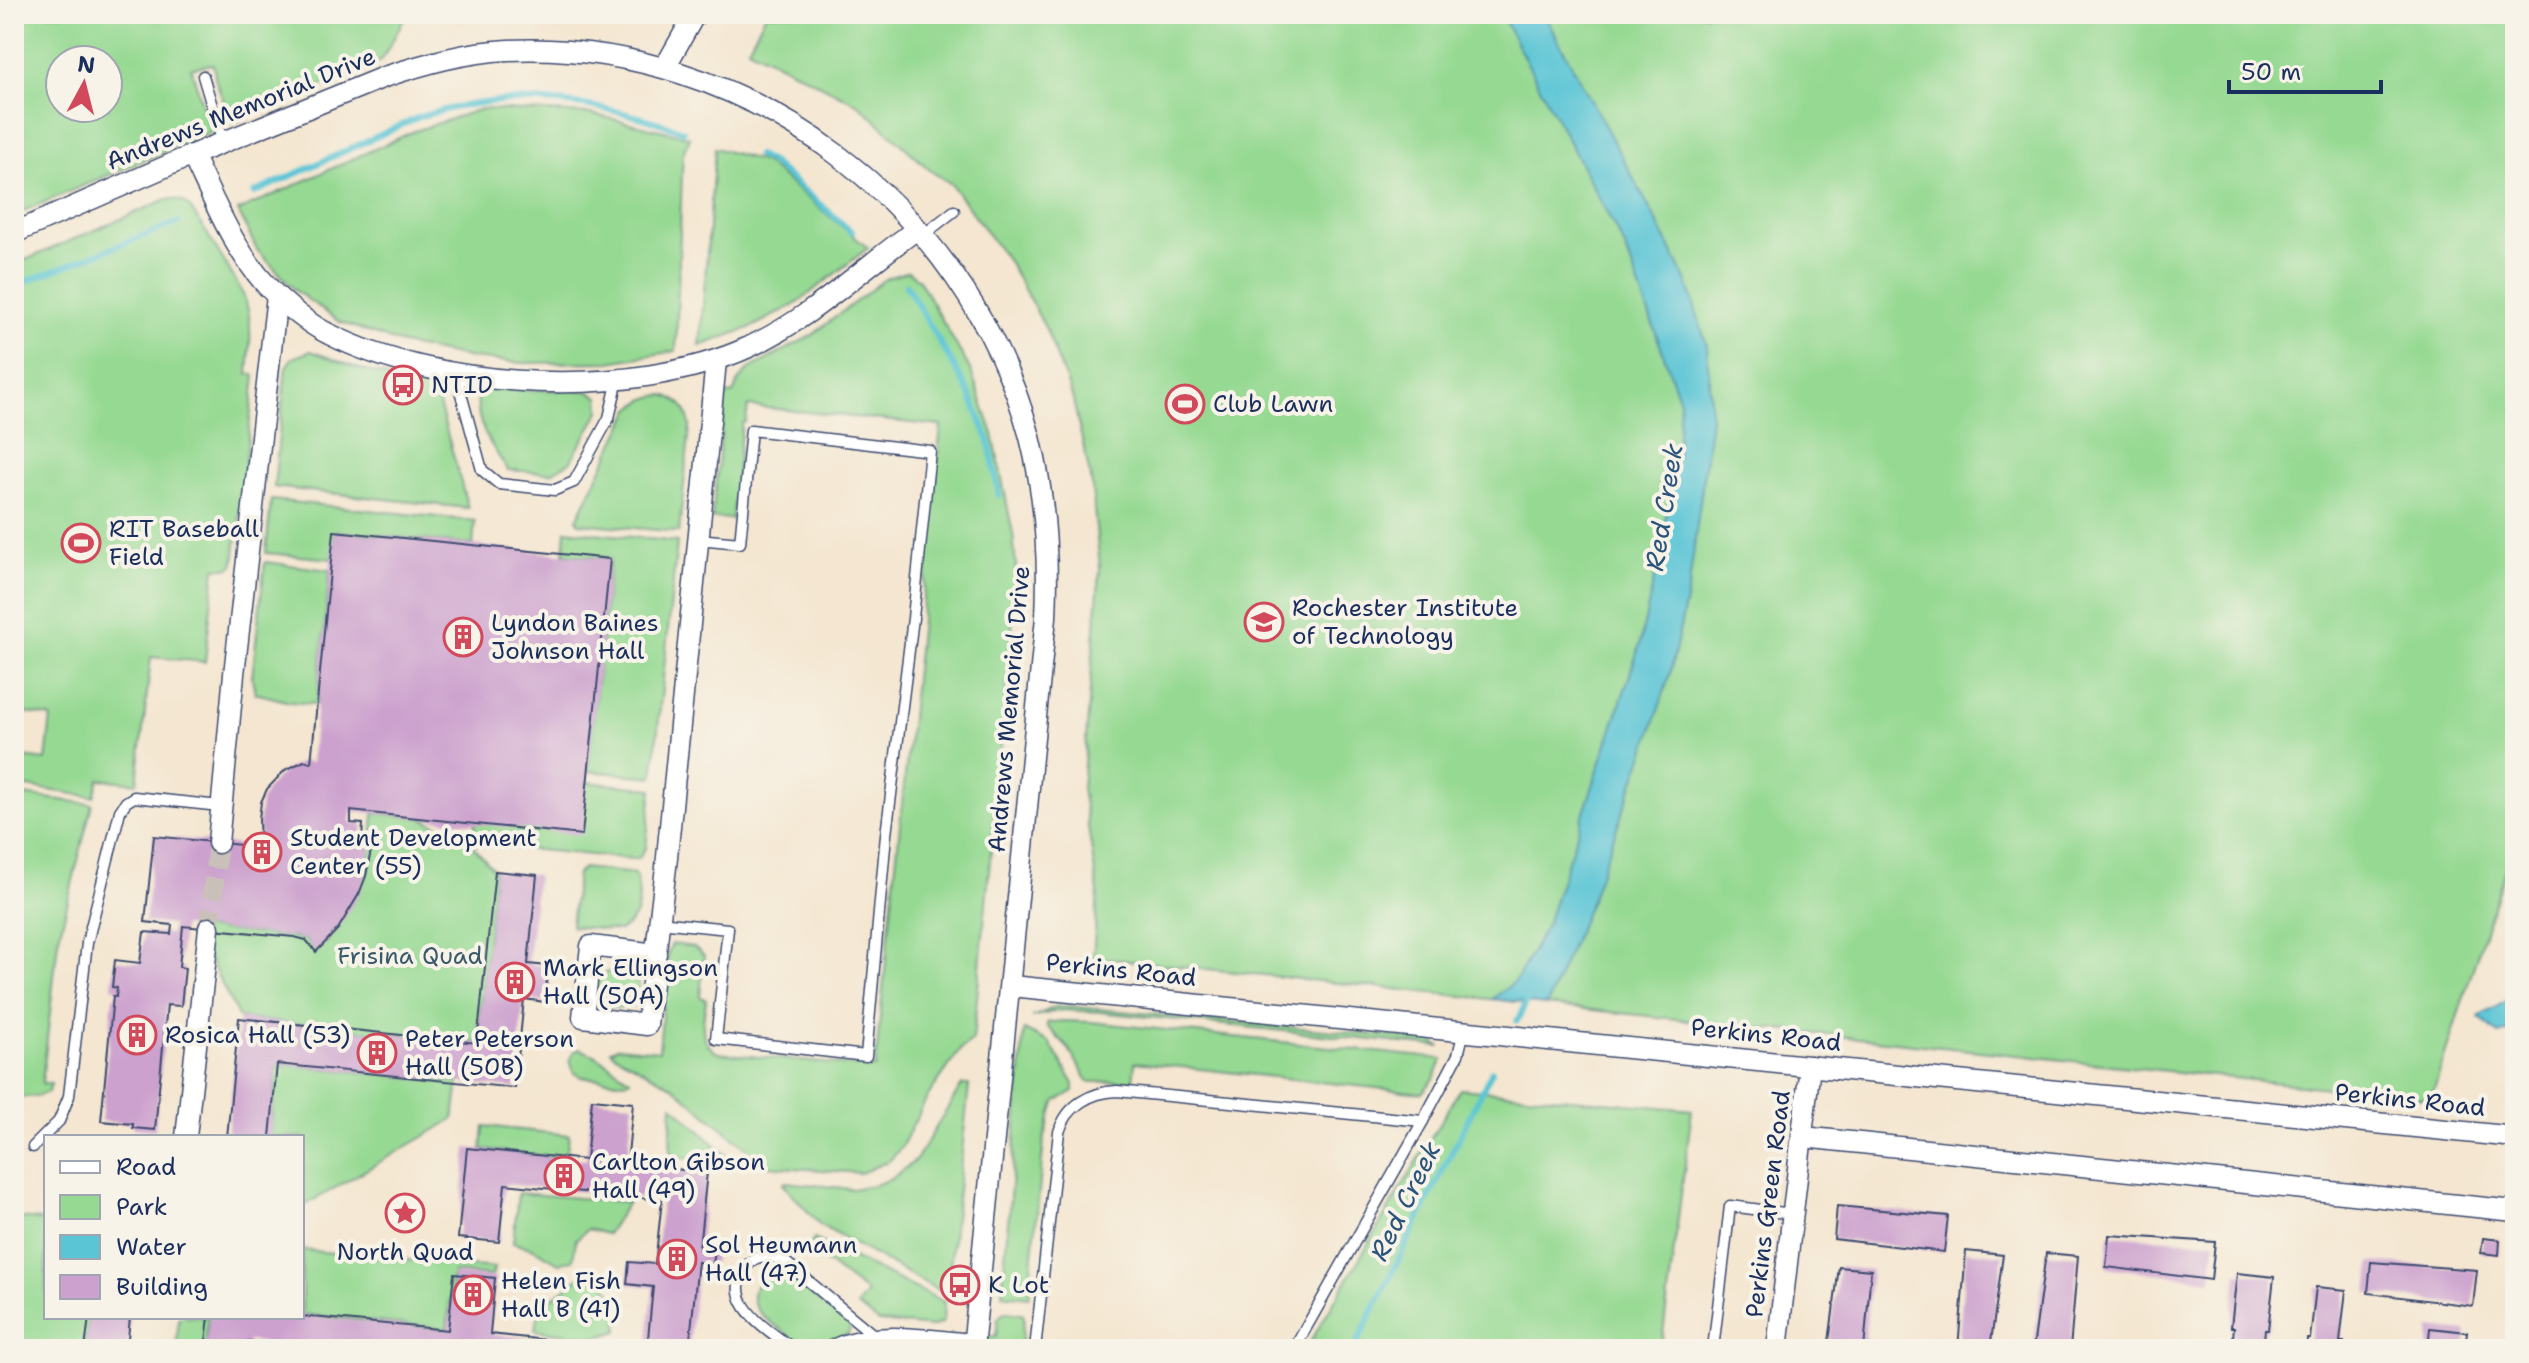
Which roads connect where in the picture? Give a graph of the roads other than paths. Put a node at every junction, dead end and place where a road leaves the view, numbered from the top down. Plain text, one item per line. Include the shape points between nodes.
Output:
1 (695, 14) edge
2 (665, 67) junction
3 (203, 76) dead end
4 (223, 143) junction
5 (192, 155) junction
6 (954, 211) dead end
7 (919, 232) junction
8 (14, 233) edge
9 (277, 296) junction
10 (716, 361) junction
11 (455, 372) junction
12 (618, 379) junction
13 (698, 539) junction
14 (220, 806) junction
15 (218, 843) tunnel mouth
16 (659, 922) junction
17 (209, 928) tunnel mouth
18 (656, 954) junction
19 (1011, 986) junction
20 (1464, 1031) junction
21 (1810, 1066) junction
22 (1423, 1121) junction
23 (45, 1135) edge
24 (186, 1135) edge
25 (44, 1136) edge
26 (1803, 1137) junction
27 (2515, 1137) edge
28 (33, 1147) dead end
29 (2515, 1211) edge
30 (1792, 1214) junction
31 (877, 1338) junction
32 (974, 1347) edge
33 (793, 1349) edge
34 (835, 1349) edge
35 (1035, 1349) edge
36 (1294, 1349) edge
37 (1713, 1349) edge
38 (1777, 1349) edge

1 - 2 street
2 - 4 street, Andrews Memorial Drive via 571,51 473,54 384,77
2 - 7 street, Andrews Memorial Drive via 750,101 808,134 857,169
3 - 4 lane
4 - 5 street, Andrews Memorial Drive
5 - 8 street, Andrews Memorial Drive
5 - 9 street via 246,261
6 - 7 lane
7 - 10 street via 780,331
7 - 19 street, Andrews Memorial Drive via 967,296 1000,358 1029,437 1044,517 1046,617
9 - 11 street via 328,334 410,363
9 - 14 street
10 - 12 street
10 - 13 street
11 - 12 street via 542,382
11 - 12 lane via 482,470 499,484 555,490 574,482 609,418
13 - 16 street
13 - 16 lane via 740,543 751,430 930,451 866,1056 716,1039 728,929
14 - 15 street
14 - 23 lane via 134,797 120,811 83,965 69,1096 59,1121
16 - 18 street
17 - 24 street
18 - 18 street via 591,946 583,1017 647,1025
19 - 20 street, Perkins Road
19 - 32 street, Andrews Memorial Drive
20 - 21 street, Perkins Road
20 - 22 lane via 1458,1055
21 - 26 street, Perkins Green Road
21 - 27 street, Perkins Road
22 - 35 lane via 1132,1092 1086,1098 1067,1113 1059,1132
22 - 36 lane
25 - 28 lane
26 - 29 street
26 - 30 street, Perkins Green Road
30 - 37 lane via 1730,1206
30 - 38 street, Perkins Green Road
31 - 32 street
31 - 33 lane via 783,1260 757,1258 741,1276 739,1297 748,1313
31 - 34 street

